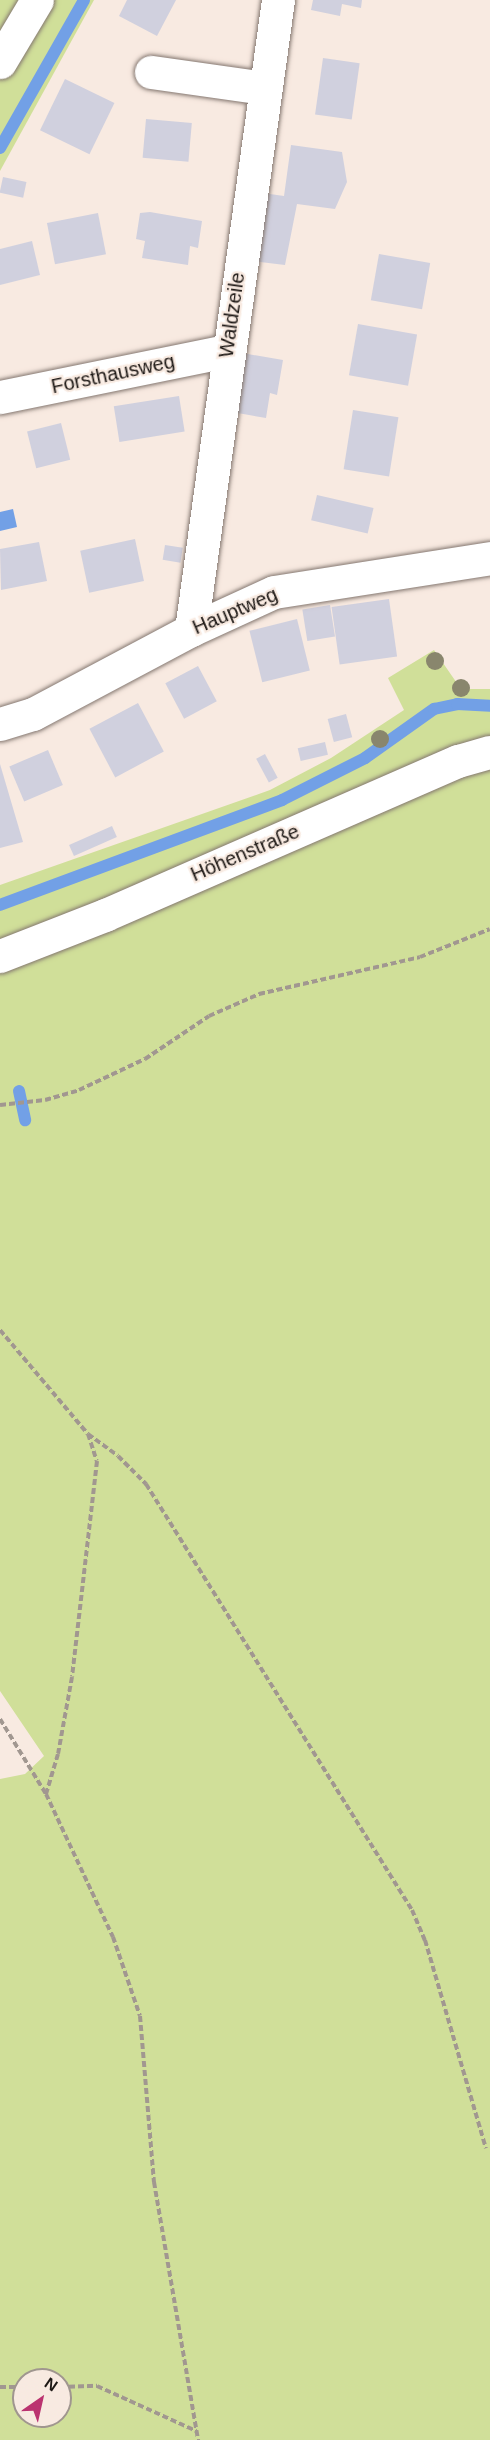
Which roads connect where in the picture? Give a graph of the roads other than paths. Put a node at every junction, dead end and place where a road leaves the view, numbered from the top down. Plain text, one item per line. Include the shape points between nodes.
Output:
1 (37, 0) edge
2 (278, 0) edge
3 (0, 62) edge
4 (151, 72) dead end
5 (265, 88) junction
6 (227, 351) junction
7 (0, 398) edge
8 (490, 558) edge
9 (191, 630) junction
10 (0, 724) edge
11 (490, 752) edge
12 (0, 956) edge

1 - 3 street
2 - 5 street, Waldzeile
4 - 5 street
5 - 6 street, Waldzeile
6 - 7 street, Forsthausweg
6 - 9 street, Waldzeile
8 - 9 street, Hauptweg via 274,592
9 - 10 street, Hauptweg via 33,714
11 - 12 street, Höhenstraße via 458,761 105,915

